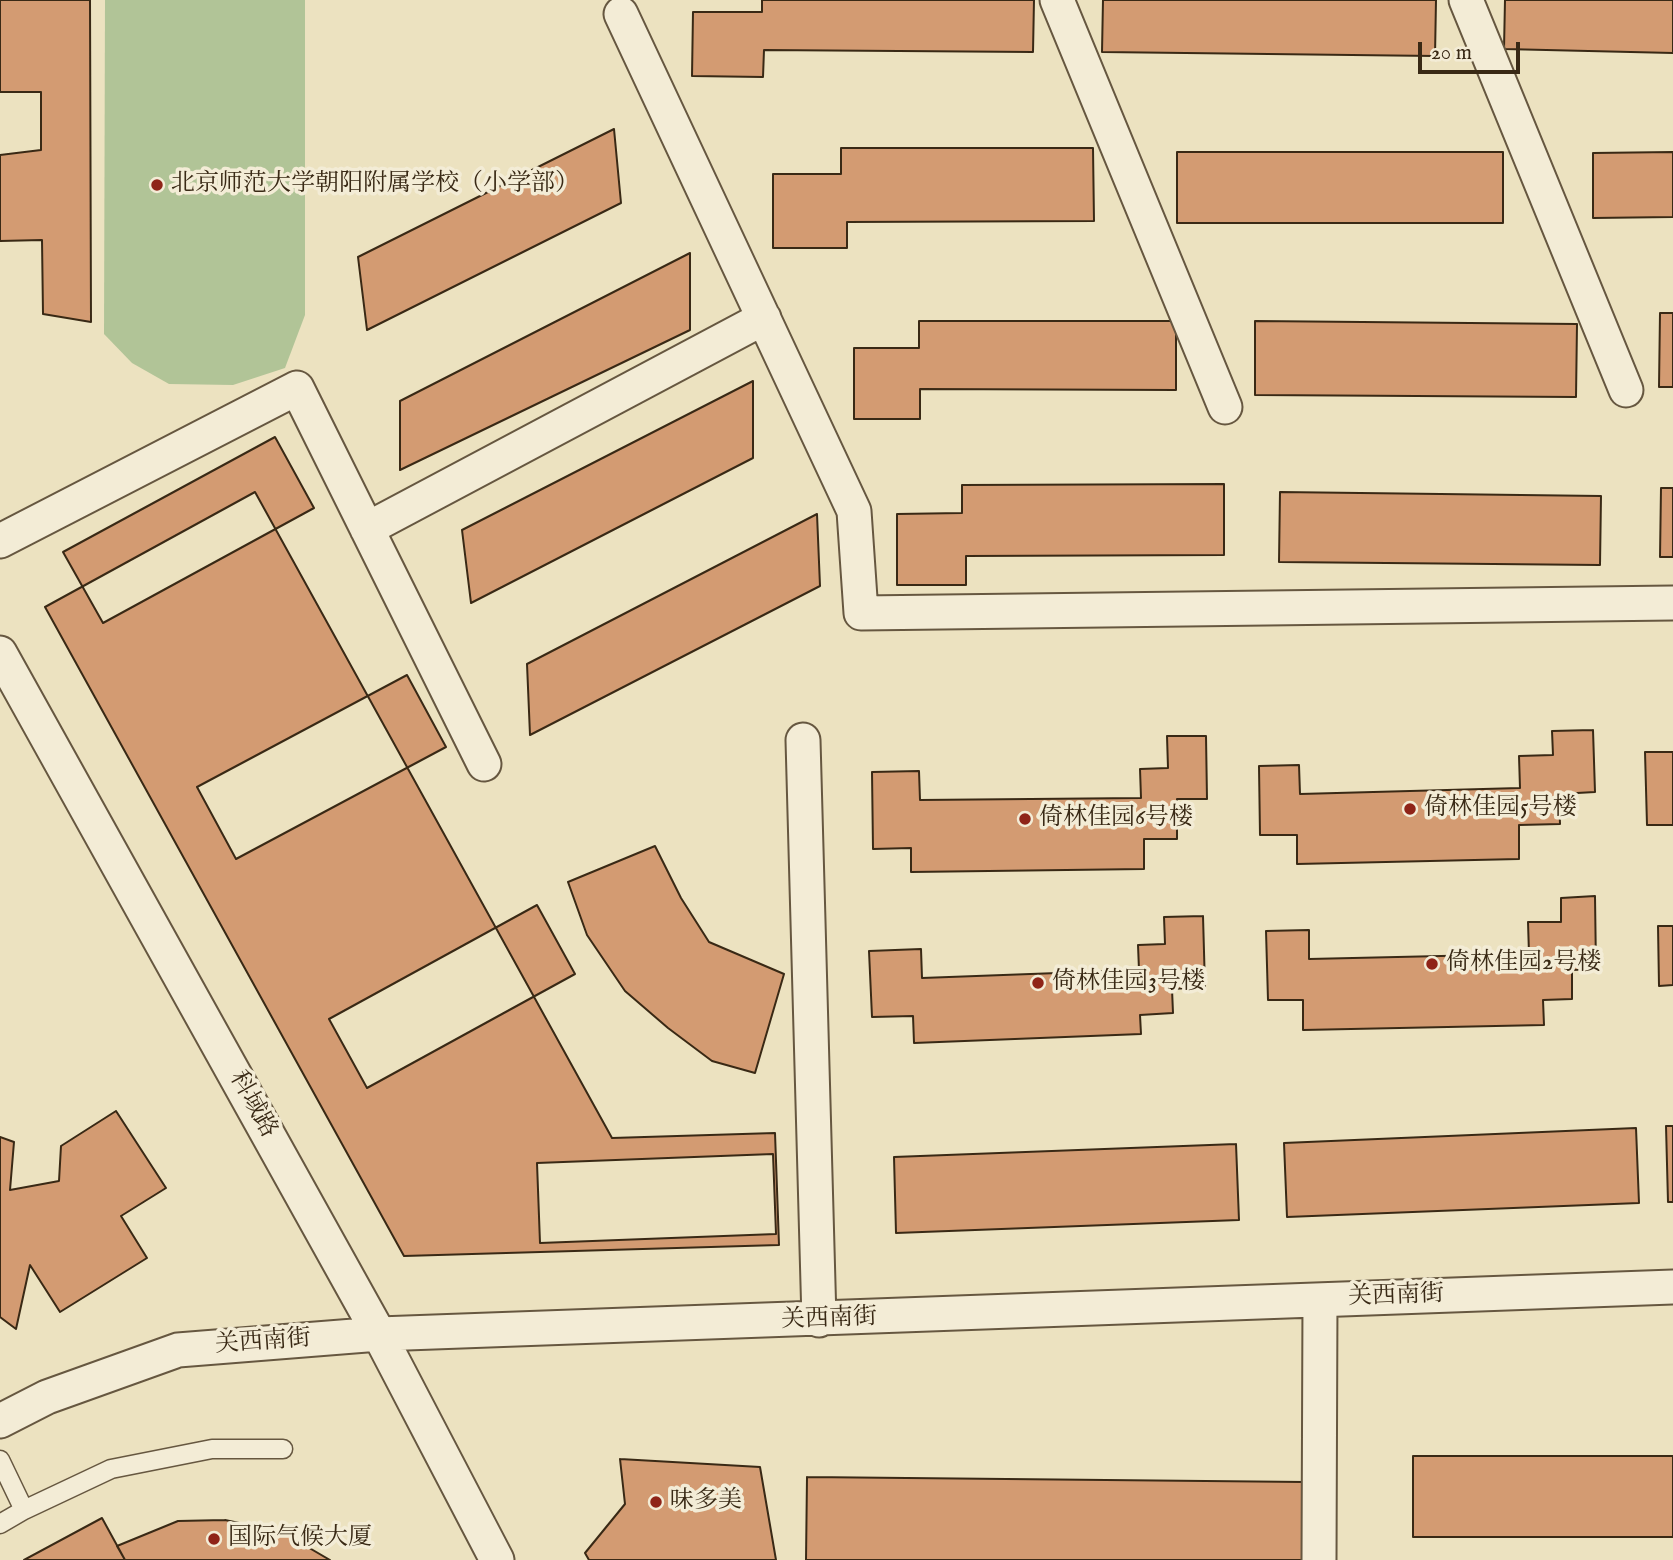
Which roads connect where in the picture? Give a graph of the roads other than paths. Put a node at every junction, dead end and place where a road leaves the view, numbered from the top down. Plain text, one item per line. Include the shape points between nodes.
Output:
1 (1057, 0) edge
2 (1466, 0) edge
3 (621, 14) dead end
4 (764, 318) junction
5 (1626, 390) dead end
6 (1225, 407) dead end
7 (367, 528) junction
8 (0, 541) edge
9 (1673, 603) edge
10 (0, 653) edge
11 (803, 740) dead end
12 (484, 764) dead end
13 (1673, 1287) edge
14 (1320, 1300) junction
15 (819, 1320) junction
16 (379, 1334) junction
17 (0, 1421) edge
18 (283, 1449) dead end
19 (0, 1460) edge
20 (24, 1510) junction
21 (0, 1524) edge
22 (496, 1560) edge
23 (1319, 1560) edge

1 - 6 street
2 - 5 street
3 - 4 street
4 - 7 street
4 - 9 street via 854,511 861,613
7 - 8 street via 297,388
7 - 12 street
10 - 16 street, 科域路
11 - 15 street
13 - 14 street, 关西南街
14 - 15 street, 关西南街
14 - 23 street
15 - 16 street, 关西南街
16 - 17 street, 关西南街 via 178,1350 47,1397
16 - 22 street, 科域路
18 - 20 lane via 212,1448 111,1469
19 - 20 lane
20 - 21 lane

